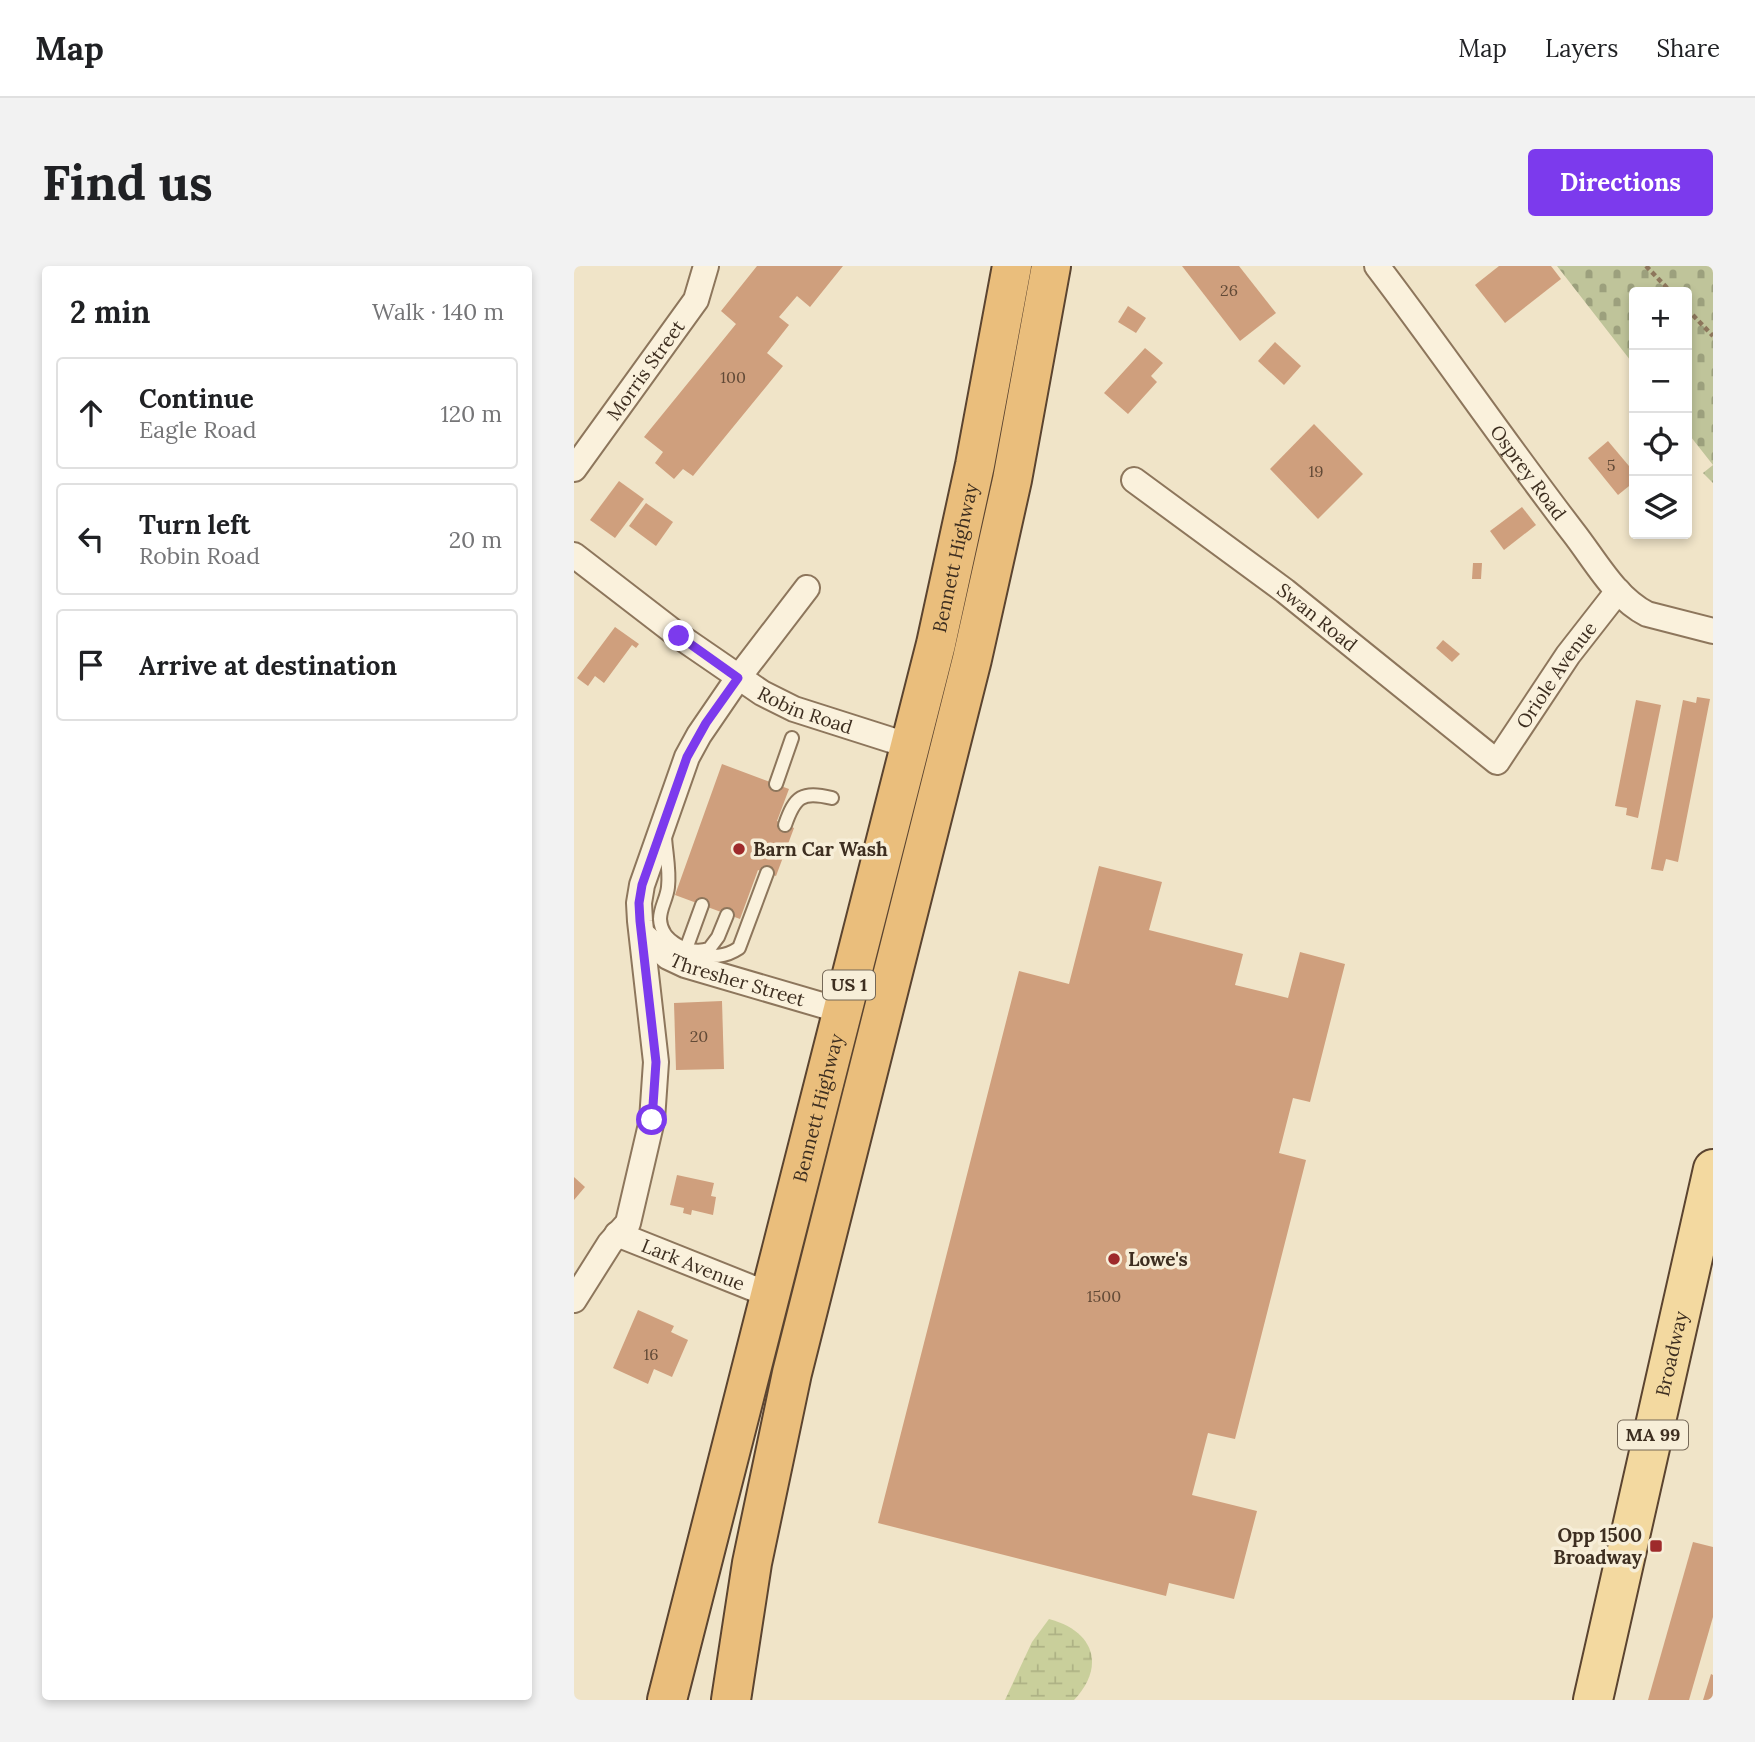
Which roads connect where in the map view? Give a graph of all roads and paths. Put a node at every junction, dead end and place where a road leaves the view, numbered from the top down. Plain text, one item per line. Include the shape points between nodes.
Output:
1 (706, 266) edge
2 (1012, 266) edge
3 (1051, 266) edge
4 (1377, 266) edge
5 (1646, 266) edge
6 (1666, 287) edge
7 (1692, 314) edge
8 (1713, 336) edge
9 (574, 469) edge
10 (1134, 480) dead end
11 (574, 555) edge
12 (807, 588) dead end
13 (1618, 591) junction
14 (1713, 631) edge
15 (738, 678) junction
16 (792, 738) dead end
17 (910, 746) junction
18 (1497, 762) joint
19 (776, 784) dead end
20 (832, 798) dead end
21 (664, 823) junction
22 (785, 825) dead end
23 (767, 873) dead end
24 (702, 905) dead end
25 (727, 915) dead end
26 (642, 934) junction
27 (690, 951) junction
28 (842, 1011) junction
29 (1713, 1169) edge
30 (617, 1234) junction
31 (770, 1294) junction
32 (574, 1300) edge
33 (751, 1563) junction
34 (667, 1700) edge
35 (731, 1700) edge
36 (759, 1700) edge
37 (1593, 1700) edge

1 - 9 street, Morris Street via 696,300
2 - 17 highway, Bennett Highway / US 1 via 970,491
3 - 33 highway, Bennett Highway / US 1 via 981,621 792,1373
4 - 13 street, Osprey Road
5 - 6 path
7 - 8 path
10 - 18 street, Swan Road via 1285,591
11 - 15 street, Robin Road
12 - 15 street
13 - 14 street, Osprey Road via 1647,614
13 - 18 street, Oriole Avenue via 1568,655
15 - 17 street, Robin Road via 794,709
15 - 21 street via 687,757
16 - 19 lane
17 - 28 highway, Bennett Highway / US 1
20 - 22 lane via 803,796 791,808
21 - 26 street via 642,885
21 - 27 lane via 668,888 660,920 666,936
23 - 27 lane via 739,948 716,957
24 - 27 lane
25 - 27 lane via 714,945
26 - 28 street, Thresher Street via 685,965
26 - 30 street via 656,1062 652,1120 628,1223
28 - 31 highway, Bennett Highway / US 1
29 - 37 main road, Broadway / MA 99
30 - 31 street, Lark Avenue
30 - 32 street
31 - 34 highway, Bennett Highway / US 1
33 - 35 highway, Bennett Highway / US 1
33 - 36 highway

